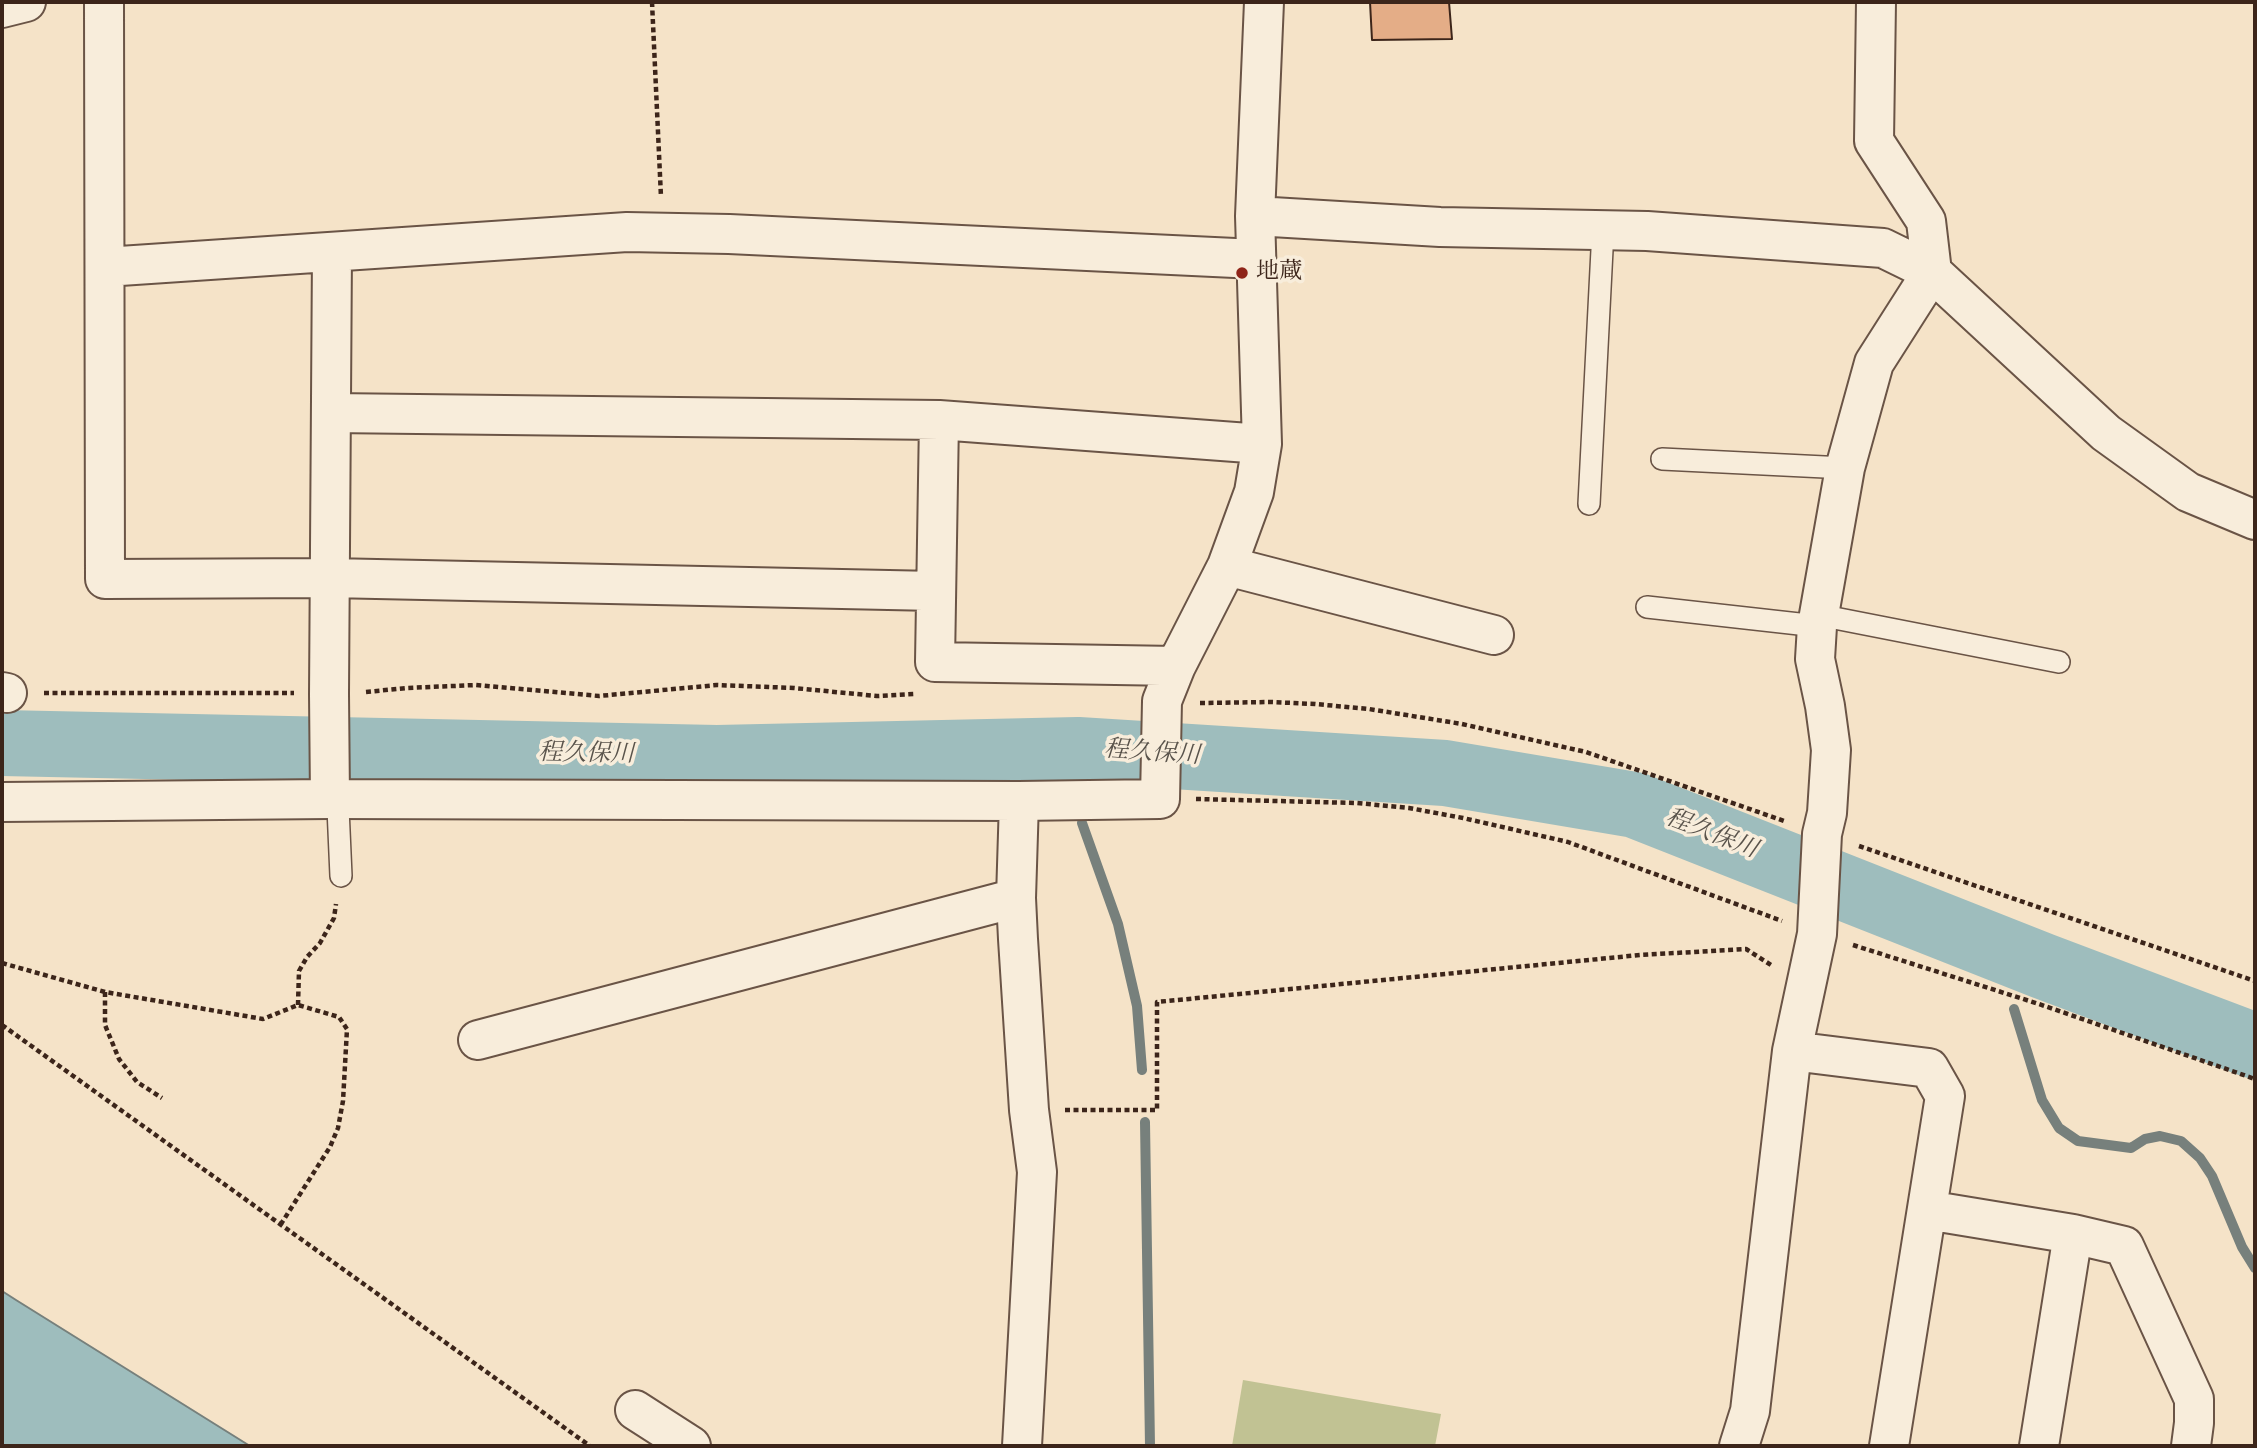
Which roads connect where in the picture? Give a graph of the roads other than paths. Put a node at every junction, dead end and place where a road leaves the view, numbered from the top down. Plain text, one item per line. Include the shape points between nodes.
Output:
1 (26, 2) edge
2 (104, 2) edge
3 (1264, 2) edge
4 (1876, 2) edge
5 (2, 8) edge
6 (1255, 216) junction
7 (1603, 230) junction
8 (332, 252) junction
9 (1256, 259) junction
10 (105, 267) junction
11 (1932, 272) junction
12 (331, 413) junction
13 (939, 421) junction
14 (1262, 444) junction
15 (1662, 459) dead end
16 (1845, 468) junction
17 (1589, 504) dead end
18 (2255, 520) edge
19 (1227, 566) junction
20 (330, 578) junction
21 (935, 591) junction
22 (1647, 607) dead end
23 (1818, 621) junction
24 (1494, 635) dead end
25 (2059, 662) dead end
26 (1176, 666) junction
27 (330, 793) junction
28 (1019, 801) junction
29 (2, 802) edge
30 (341, 876) road end
31 (1017, 898) junction
32 (478, 1040) dead end
33 (1793, 1051) junction
34 (1927, 1210) junction
35 (2073, 1234) junction
36 (635, 1410) dead end
37 (691, 1446) edge
38 (1022, 1446) edge
39 (1740, 1446) edge
40 (1889, 1446) edge
41 (2039, 1446) edge
42 (2191, 1446) edge

1 - 5 street
2 - 10 street
3 - 6 street
4 - 11 street via 1874,141 1926,221
6 - 7 street via 1440,227
6 - 9 street
7 - 11 street via 1883,248
7 - 17 lane
8 - 9 street via 628,232
8 - 10 street
8 - 12 street
9 - 14 street
10 - 20 street via 105,579
11 - 16 street via 1874,363
11 - 18 street via 2106,433 2188,492
12 - 13 street
12 - 20 street
13 - 14 street
13 - 21 street
14 - 19 street via 1254,492
15 - 16 lane
16 - 23 street
19 - 24 street
19 - 26 street
20 - 21 street
20 - 27 street
21 - 26 street via 935,662
22 - 23 lane
23 - 25 lane
23 - 33 street via 1815,659 1831,750 1817,930
26 - 28 street via 1162,701 1161,794
27 - 28 street
27 - 29 street
27 - 30 lane via 338,808
28 - 31 street
31 - 32 street
31 - 38 street via 1037,1172
33 - 34 street via 1929,1068 1945,1096
33 - 39 street via 1750,1411
34 - 35 street
34 - 40 street
35 - 41 street
35 - 42 street via 2124,1246 2194,1399
36 - 37 street

